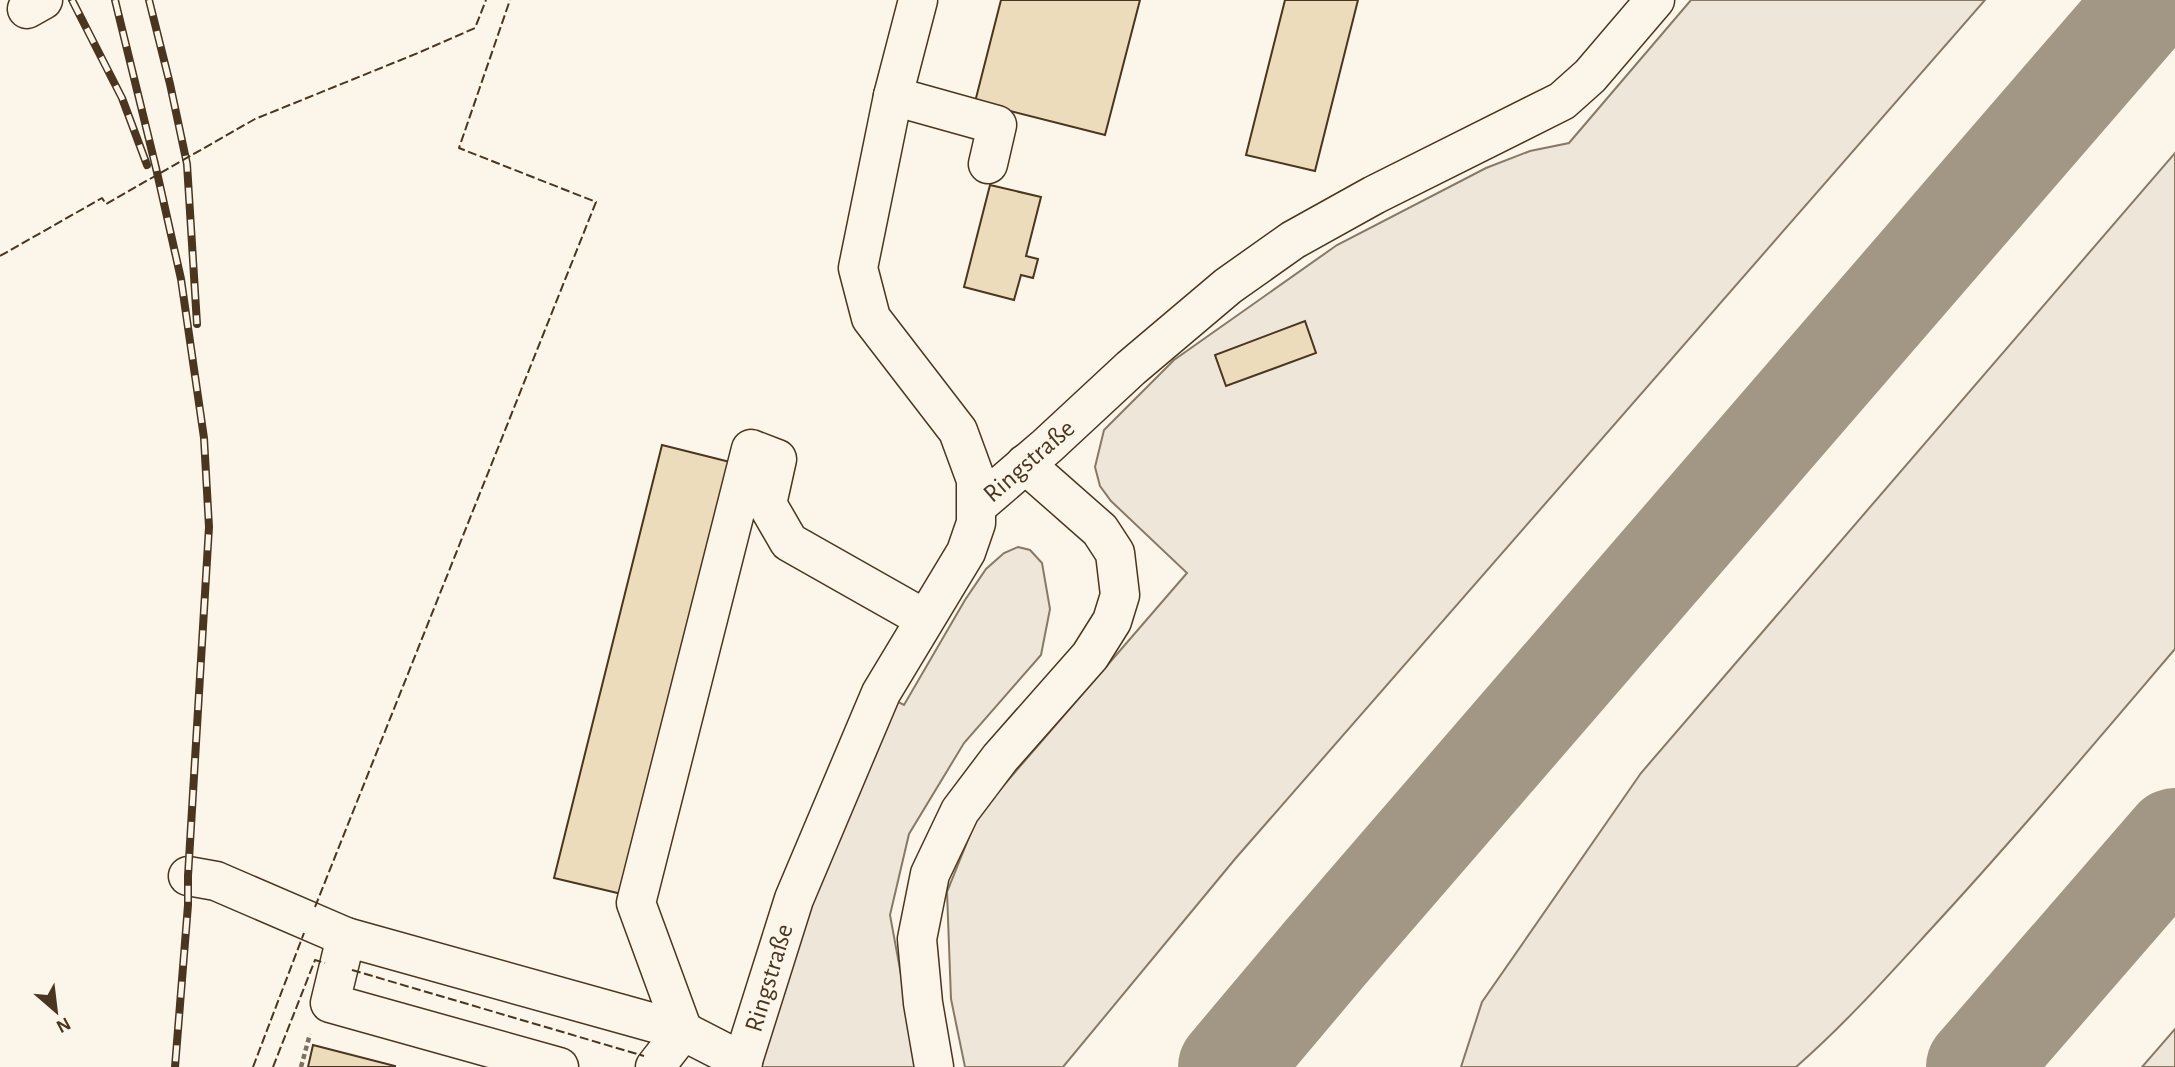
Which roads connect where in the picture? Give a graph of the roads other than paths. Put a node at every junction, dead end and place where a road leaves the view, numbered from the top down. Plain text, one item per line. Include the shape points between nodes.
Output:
1 (918, 0) edge
2 (1656, 0) edge
3 (893, 96) junction
4 (988, 164) dead end
5 (1026, 464) junction
6 (977, 506) junction
7 (925, 619) junction
8 (188, 876) dead end
9 (346, 937) junction
10 (683, 1031) junction
11 (742, 1065) edge
12 (559, 1067) edge
13 (655, 1067) edge
14 (934, 1067) edge

1 - 3 lane
2 - 5 lane, Ringstraße via 1562,101 1293,240 1178,327
3 - 4 lane via 997,125
3 - 6 lane via 858,268 871,318 958,431 976,480
5 - 6 lane, Ringstraße
5 - 14 lane via 1100,530 1115,553 1120,595 1112,621 1090,656 960,811 929,874 917,939
6 - 7 lane, Ringstraße via 966,552
7 - 10 lane via 789,542 768,504 778,459 751,449 636,902
7 - 11 lane, Ringstraße via 881,693 794,899
8 - 9 lane via 216,881
9 - 10 lane
9 - 12 lane via 330,1003
10 - 11 lane
10 - 13 lane

